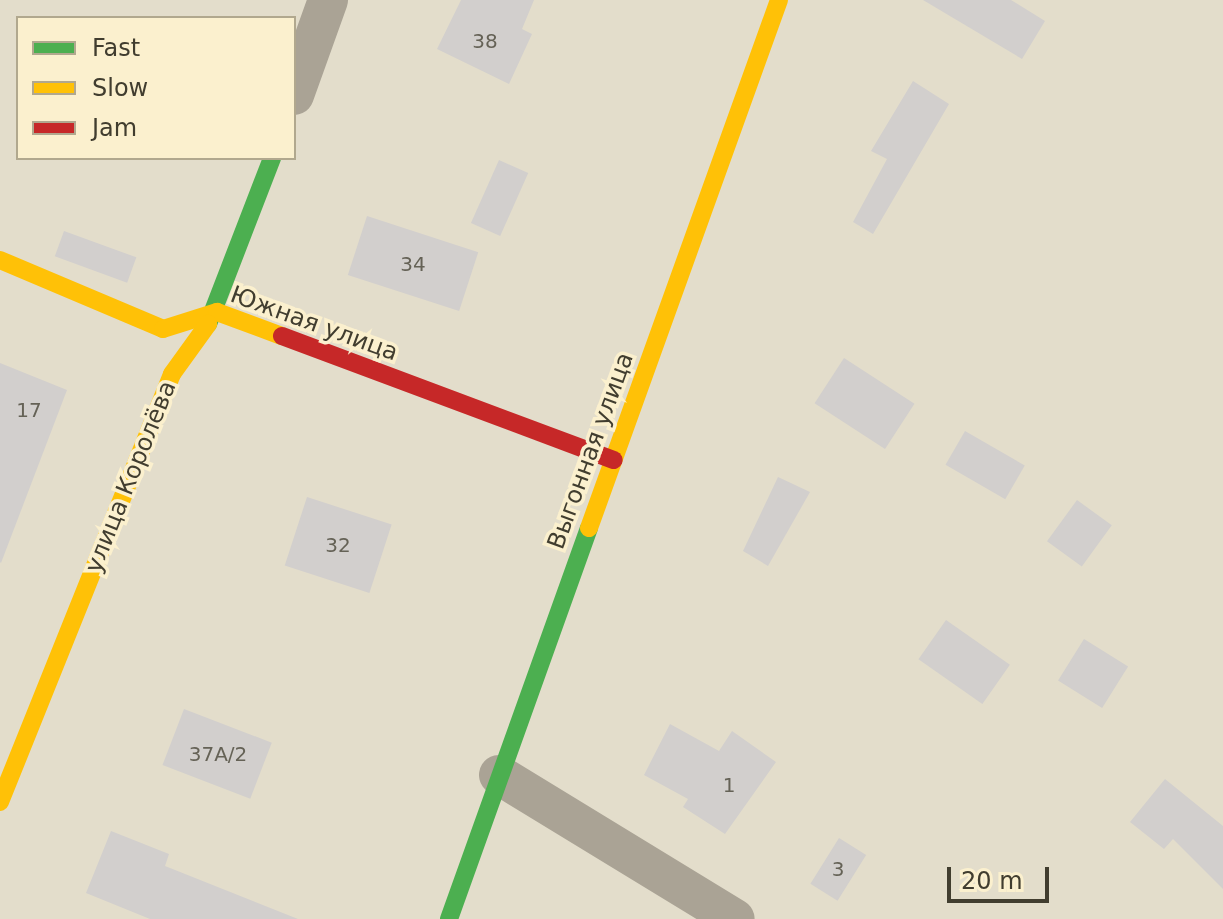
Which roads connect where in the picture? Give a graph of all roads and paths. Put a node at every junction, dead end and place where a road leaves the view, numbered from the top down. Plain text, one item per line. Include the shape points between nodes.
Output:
1 (328, 0) edge
2 (779, 0) edge
3 (296, 89) edge
4 (271, 160) edge
5 (0, 260) edge
6 (217, 312) junction
7 (614, 460) junction
8 (499, 775) junction
9 (0, 802) edge
10 (449, 919) edge
11 (735, 919) edge

1 - 3 street
2 - 7 street, Выгонная улица
4 - 6 street, улица Королёва
5 - 6 street, Южная улица via 163,329
6 - 7 street, Южная улица
6 - 9 street, улица Королёва via 172,374
7 - 8 street, Выгонная улица
8 - 10 street, Выгонная улица
8 - 11 street

